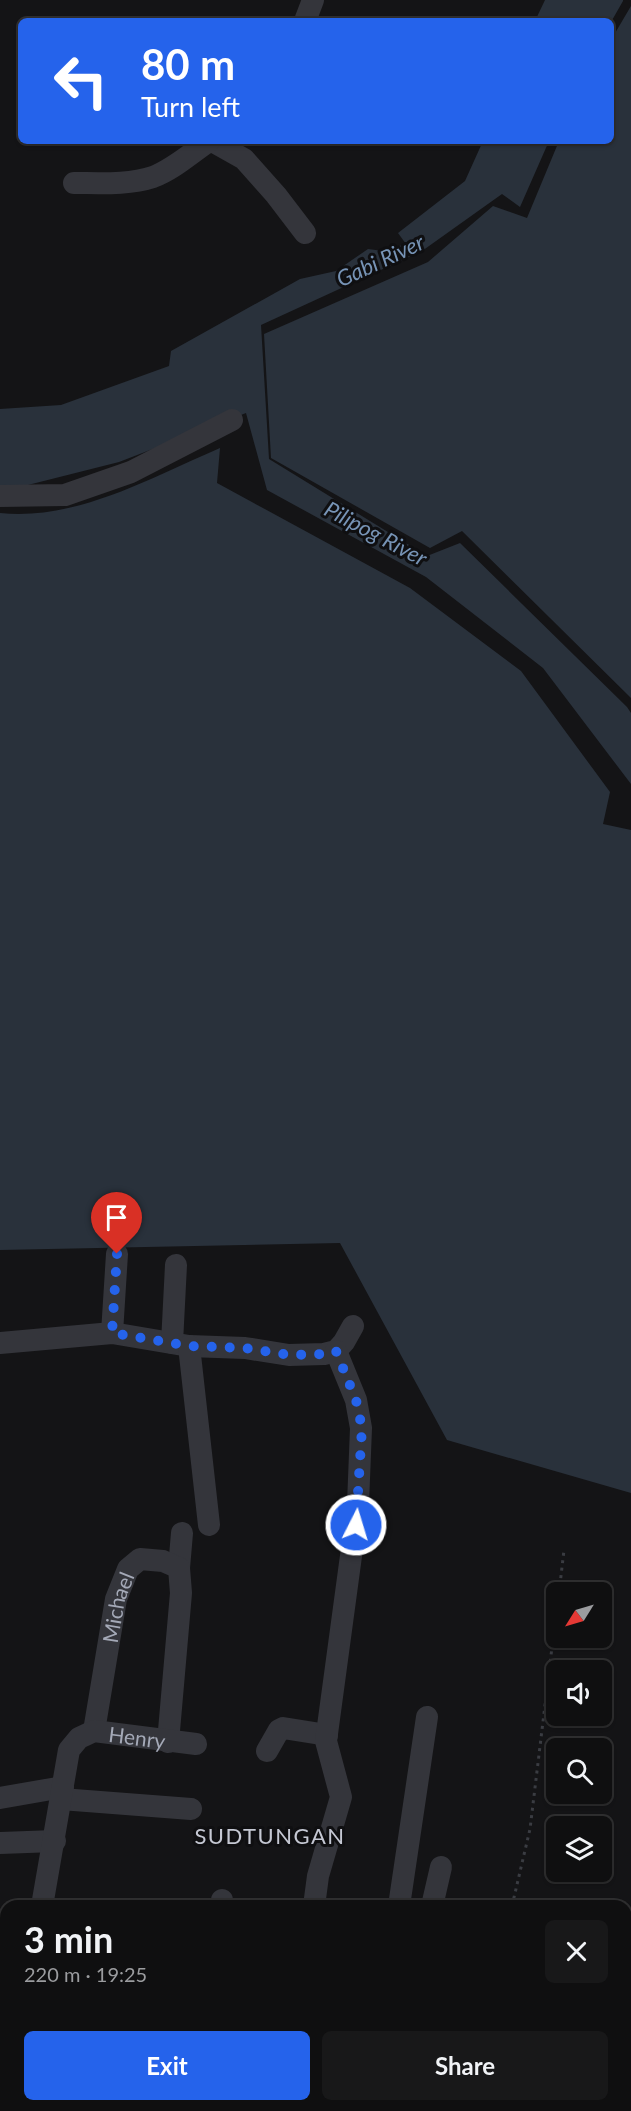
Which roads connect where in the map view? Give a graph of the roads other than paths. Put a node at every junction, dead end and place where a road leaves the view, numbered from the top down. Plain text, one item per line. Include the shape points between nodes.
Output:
1 (313, 0) edge
2 (306, 18) edge
3 (206, 144) edge
4 (216, 144) edge
5 (74, 183) dead end
6 (305, 233) dead end
7 (232, 420) dead end
8 (0, 496) edge
9 (117, 1254) dead end
10 (176, 1265) dead end
11 (353, 1326) dead end
12 (112, 1333) junction
13 (0, 1343) edge
14 (181, 1345) junction
15 (336, 1351) junction
16 (209, 1525) dead end
17 (182, 1533) dead end
18 (179, 1568) junction
19 (427, 1717) dead end
20 (327, 1734) junction
21 (87, 1735) junction
22 (168, 1742) junction
23 (196, 1744) dead end
24 (267, 1751) dead end
25 (62, 1793) junction
26 (0, 1798) edge
27 (191, 1809) dead end
28 (55, 1841) junction
29 (0, 1842) edge
30 (441, 1868) dead end
31 (43, 1900) edge
32 (315, 1900) edge
33 (400, 1900) edge
34 (433, 1900) edge

1 - 2 street
3 - 5 street via 153,177
4 - 6 street via 244,159
7 - 8 street via 131,472 65,495
9 - 12 street
10 - 14 street
11 - 15 street
12 - 13 street
12 - 14 street
14 - 15 street via 289,1355
14 - 16 street
15 - 20 street via 356,1400 362,1428 358,1504
17 - 18 street
18 - 21 street, Michael via 163,1561 140,1559 128,1569 116,1599
18 - 22 street via 182,1593
19 - 33 street
20 - 24 street via 283,1728
20 - 32 street via 341,1797
21 - 22 street, Henry
21 - 25 street via 69,1750
22 - 23 street, Henry
25 - 26 street
25 - 27 street
25 - 28 street
28 - 29 street
28 - 31 street
30 - 34 street

